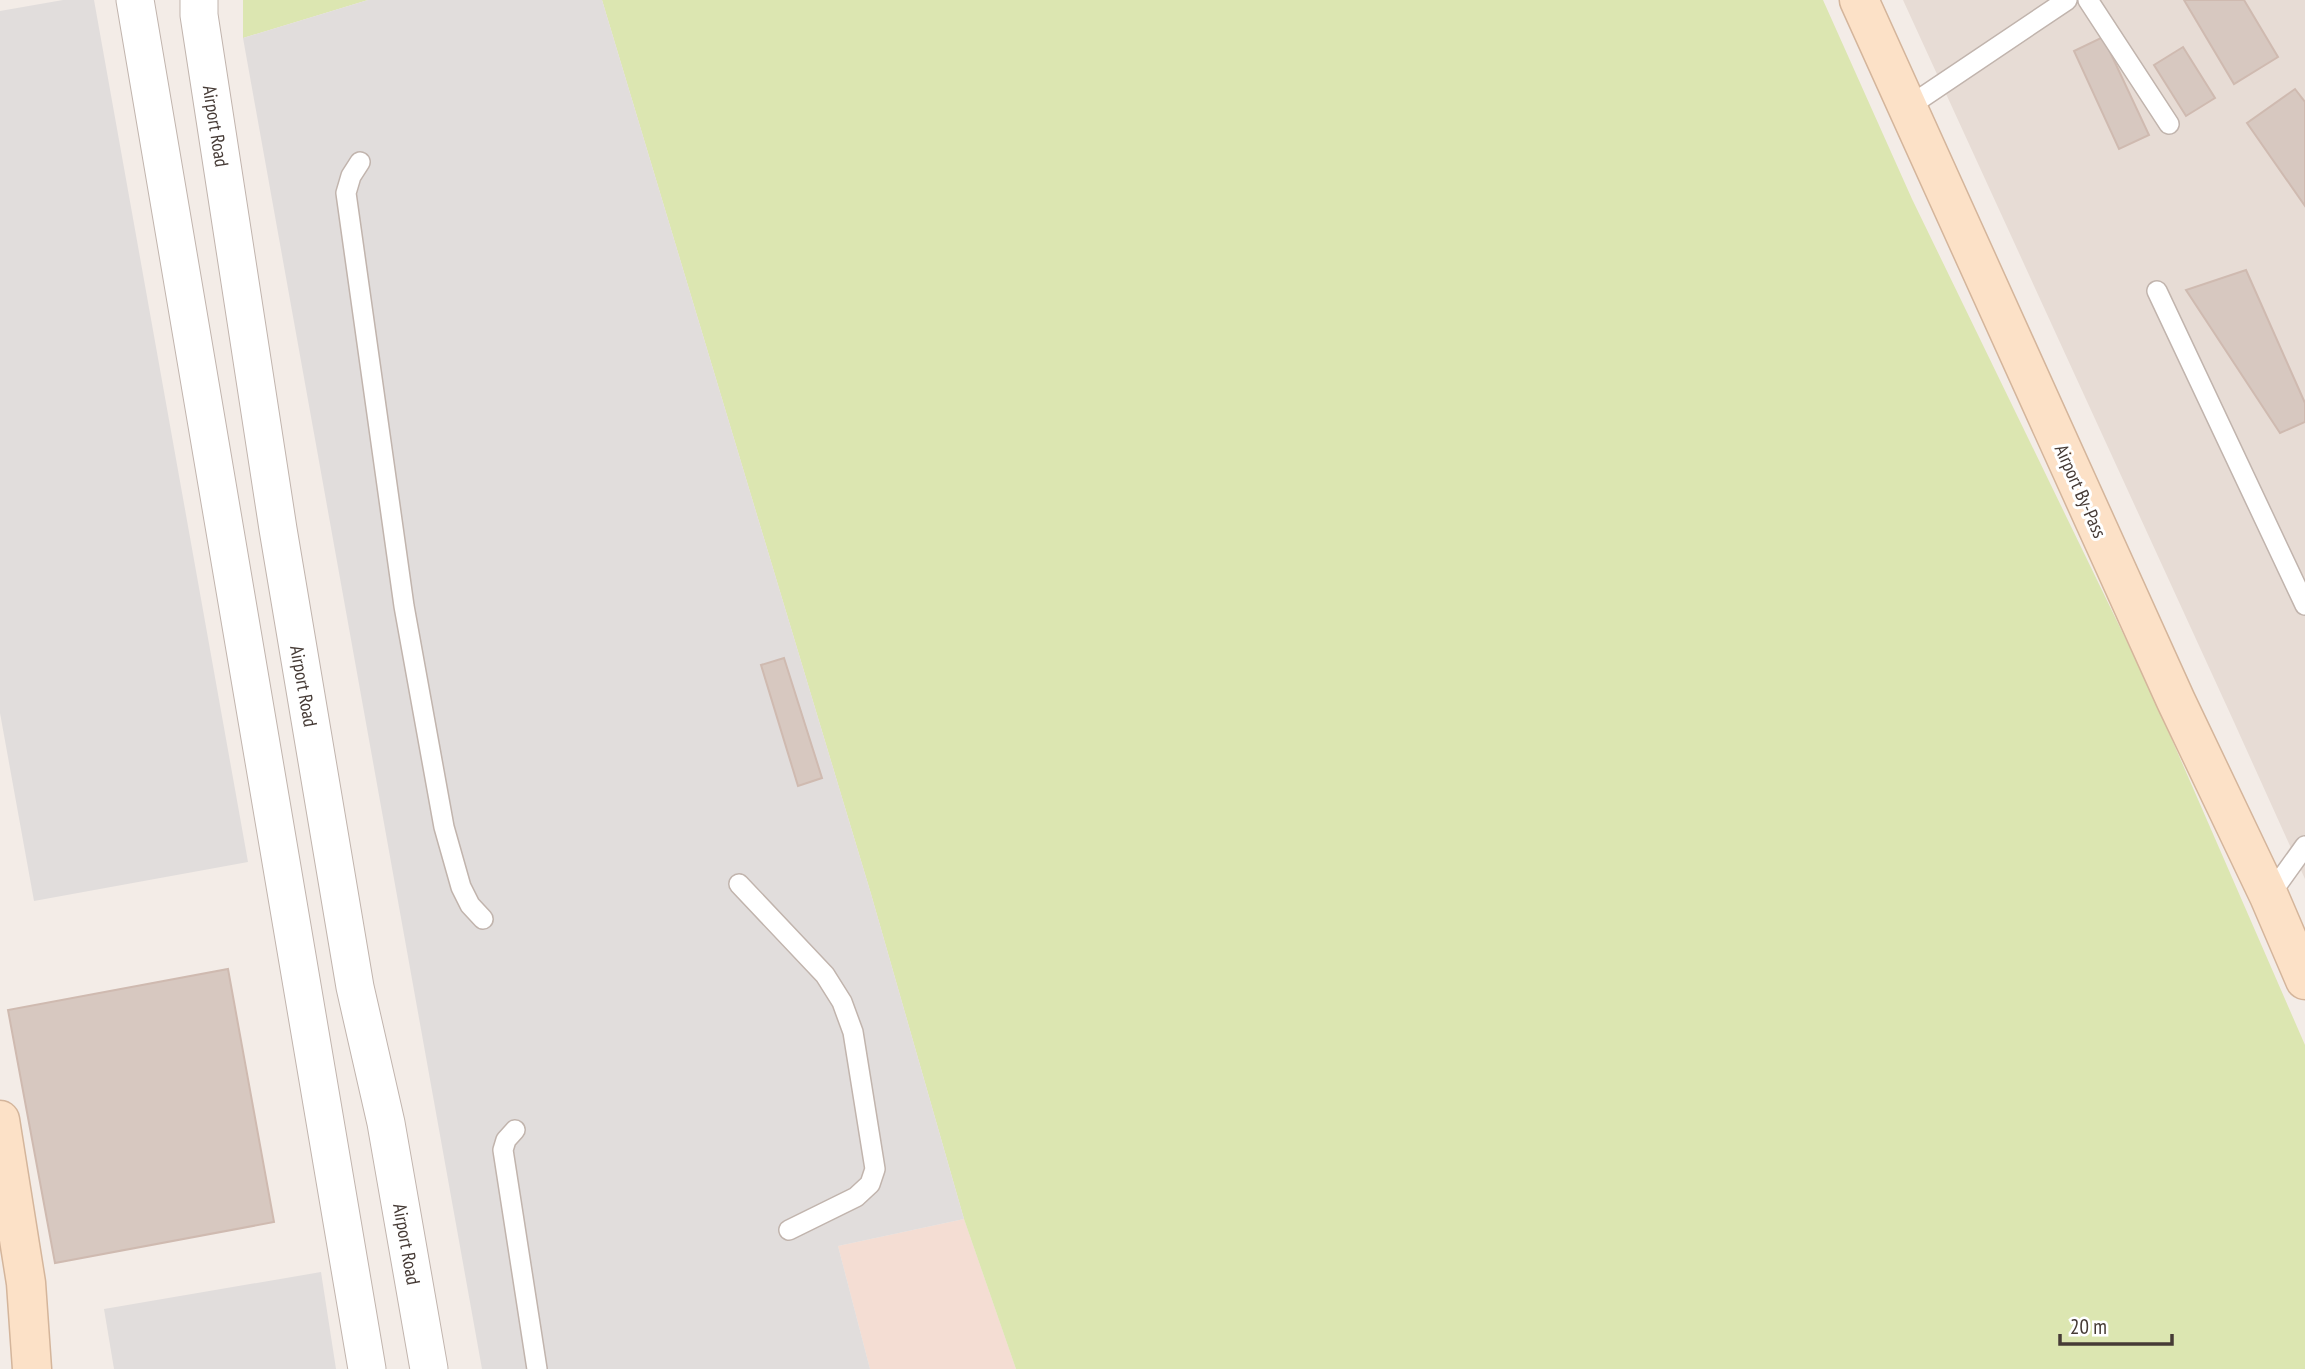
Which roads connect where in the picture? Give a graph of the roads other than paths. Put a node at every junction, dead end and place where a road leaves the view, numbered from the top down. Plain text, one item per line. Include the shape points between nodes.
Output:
1 (135, 0) edge
2 (199, 0) edge
3 (1859, 0) edge
4 (2067, 0) edge
5 (2088, 0) edge
6 (1908, 107) junction
7 (2169, 124) dead end
8 (360, 162) dead end
9 (2157, 291) dead end
10 (2305, 605) edge
11 (2305, 846) edge
12 (739, 884) dead end
13 (2269, 895) junction
14 (483, 919) dead end
15 (2305, 980) edge
16 (0, 1120) edge
17 (515, 1130) dead end
18 (789, 1230) dead end
19 (32, 1369) edge
20 (368, 1369) edge
21 (429, 1369) edge
22 (537, 1369) edge

1 - 20 street
2 - 21 street, Airport Road via 278,529 341,907 386,1123
3 - 6 main road, Airport By-Pass
4 - 6 lane
5 - 7 lane
6 - 13 main road, Airport By-Pass via 2176,701
8 - 14 lane via 346,193 404,606 444,827 461,887
9 - 10 lane
11 - 13 lane
12 - 18 lane via 825,975 842,1002 853,1032 875,1169 870,1184 856,1197
13 - 15 main road, Airport By-Pass
16 - 19 main road via 26,1283
17 - 22 lane via 503,1150

